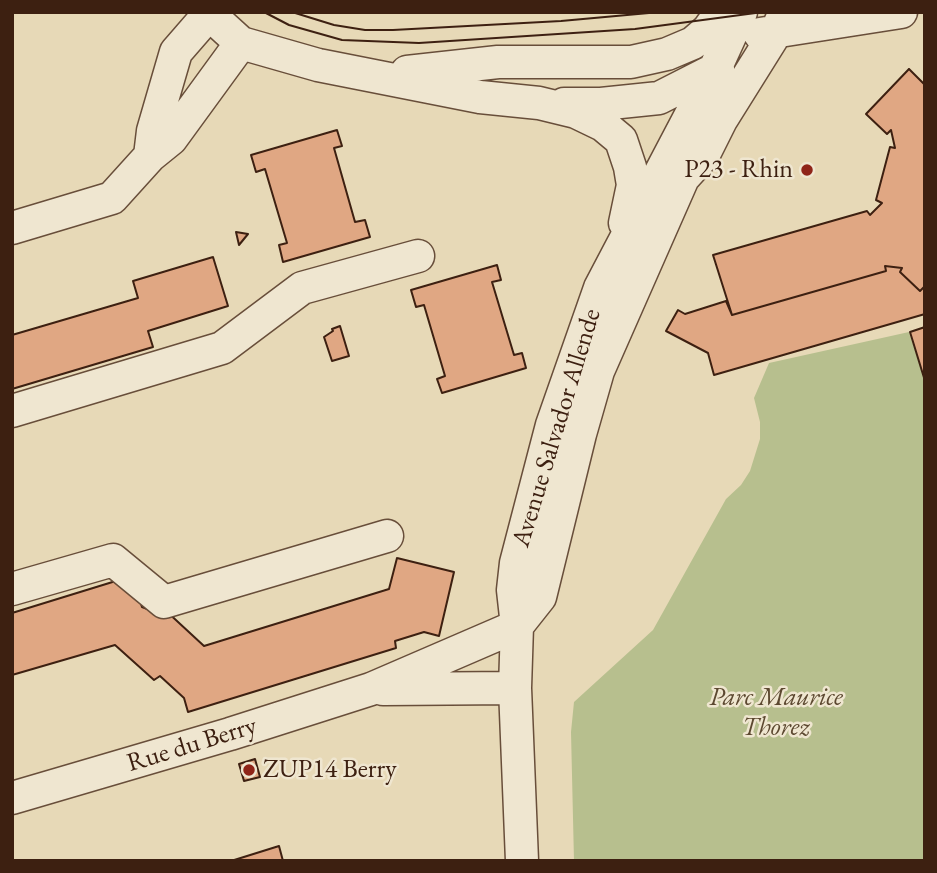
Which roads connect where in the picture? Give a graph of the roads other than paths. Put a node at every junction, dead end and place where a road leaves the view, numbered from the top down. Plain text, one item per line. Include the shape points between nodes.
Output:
1 (901, 12) edge
2 (208, 13) edge
3 (827, 18) edge
4 (777, 19) edge
5 (731, 21) edge
6 (241, 43) junction
7 (632, 62) junction
8 (715, 69) junction
9 (382, 76) junction
10 (673, 92) junction
11 (539, 103) junction
12 (685, 126) junction
13 (150, 156) junction
14 (683, 178) junction
15 (12, 228) edge
16 (619, 252) junction
17 (418, 256) dead end
18 (12, 411) edge
19 (387, 536) dead end
20 (12, 589) edge
21 (517, 626) junction
22 (515, 688) junction
23 (371, 689) junction
24 (12, 798) edge
25 (522, 861) edge

1 - 3 street
2 - 6 street
2 - 13 street via 176,52
3 - 4 street
4 - 5 street
4 - 8 street
4 - 14 street, Avenue Salvador Allende via 703,156
5 - 7 street via 667,54
5 - 8 street, Avenue Salvador Allende
6 - 9 street via 318,65
6 - 13 street via 172,139
7 - 9 street via 498,62
7 - 10 street via 664,80
8 - 10 street
8 - 12 street, Avenue Salvador Allende
9 - 11 street via 480,97
10 - 11 street via 659,98 601,104
10 - 12 street, Avenue Salvador Allende via 683,106
11 - 16 street via 576,112 621,139 633,185
12 - 14 street, Avenue Salvador Allende
12 - 16 street, Avenue Salvador Allende
13 - 15 street via 112,198
14 - 21 street, Avenue Salvador Allende via 598,371 540,597
16 - 21 street, Avenue Salvador Allende via 600,288 552,425 516,562
17 - 18 street via 302,288 222,348
19 - 20 street via 164,602 113,560
21 - 22 street, Avenue Salvador Allende
21 - 23 street, Rue du Berry
22 - 23 street, Rue du Berry
22 - 25 street, Avenue Salvador Allende
23 - 24 street, Rue du Berry

